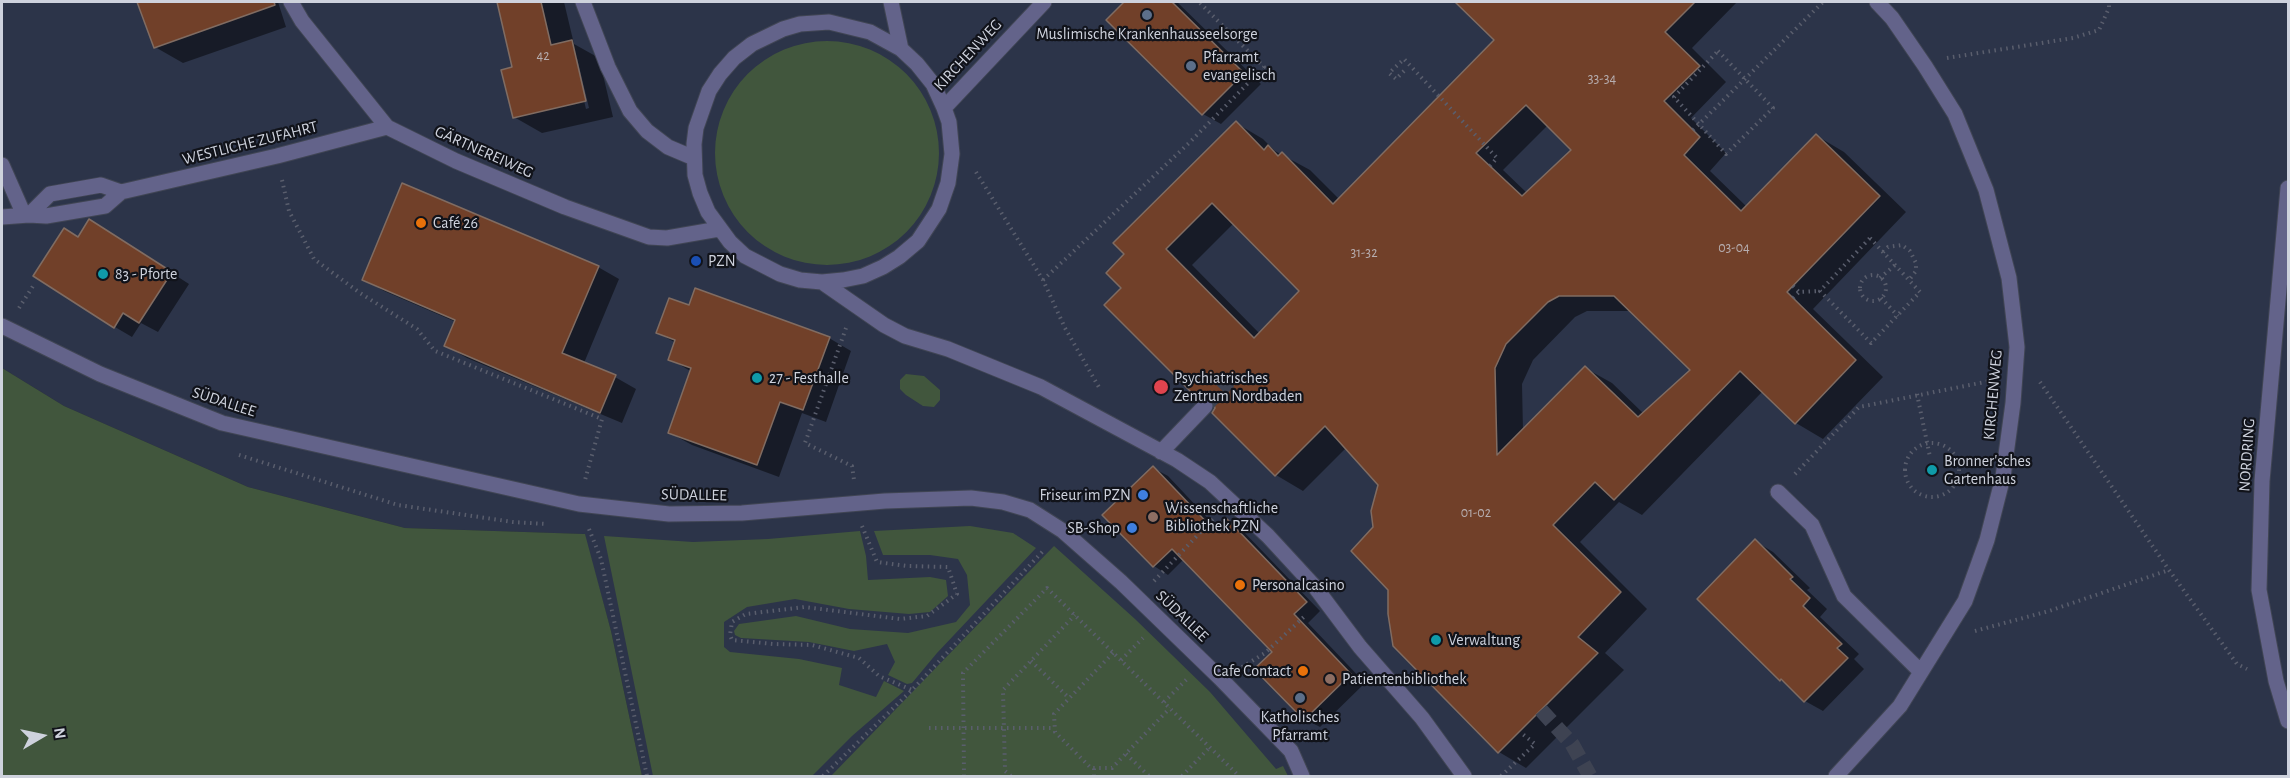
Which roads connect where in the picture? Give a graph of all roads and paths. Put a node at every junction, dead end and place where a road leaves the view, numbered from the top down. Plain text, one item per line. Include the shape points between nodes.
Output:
1 (291, 2) edge
2 (583, 2) edge
3 (891, 2) edge
4 (1044, 2) edge
5 (1199, 2) edge
6 (1823, 2) edge
7 (1877, 2) edge
8 (2109, 2) edge
9 (901, 49) junction
10 (1925, 66) junction
11 (1404, 71) dead end
12 (1745, 80) junction
13 (944, 108) junction
14 (1700, 123) junction
15 (387, 127) junction
16 (1693, 130) dead end
17 (952, 153) junction
18 (277, 156) junction
19 (694, 158) junction
20 (2, 165) edge
21 (1490, 166) dead end
22 (2289, 188) edge
23 (121, 192) junction
24 (27, 215) junction
25 (2, 217) edge
26 (719, 229) junction
27 (1883, 252) junction
28 (1894, 264) junction
29 (1880, 278) junction
30 (1043, 280) junction
31 (1909, 280) junction
32 (822, 282) junction
33 (35, 283) dead end
34 (1793, 286) dead end
35 (1820, 291) junction
36 (1799, 292) junction
37 (1793, 298) dead end
38 (1881, 298) junction
39 (855, 304) junction
40 (21, 305) dead end
41 (1898, 316) junction
42 (2, 326) edge
43 (2016, 347) junction
44 (2015, 376) junction
45 (1917, 394) junction
46 (1104, 395) dead end
47 (1205, 406) tunnel mouth
48 (1927, 443) junction
49 (1161, 452) junction
50 (1930, 458) dead end
51 (1778, 492) joint
52 (1230, 501) junction
53 (859, 503) junction
54 (579, 504) junction
55 (862, 526) dead end
56 (1063, 531) junction
57 (2169, 570) junction
58 (1323, 599) junction
59 (1140, 601) junction
60 (1075, 615) junction
61 (1942, 640) junction
62 (1140, 641) dead end
63 (1113, 653) junction
64 (1121, 660) junction
65 (1031, 661) junction
66 (1921, 672) junction
67 (1220, 678) junction
68 (2276, 681) junction
69 (1182, 684) dead end
70 (912, 690) junction
71 (1069, 698) junction
72 (1164, 702) junction
73 (1170, 708) junction
74 (2289, 721) edge
75 (929, 728) dead end
76 (963, 728) junction
77 (1004, 728) junction
78 (1054, 728) junction
79 (1520, 732) dead end
80 (1210, 747) junction
81 (1126, 754) junction
82 (1094, 768) junction
83 (647, 777) edge
84 (823, 777) edge
85 (964, 777) edge
86 (1011, 777) edge
87 (1094, 777) edge
88 (1149, 777) edge
89 (1182, 777) edge
90 (1234, 777) edge
91 (1302, 777) edge
92 (1464, 777) edge
93 (1501, 777) edge
94 (1836, 777) edge

1 - 15 street, GÄRTNEREIWEG
2 - 19 street via 630,111 668,147
3 - 9 street
4 - 13 street, KIRCHENWEG
5 - 30 path via 1264,68
6 - 12 path
7 - 10 street, KIRCHENWEG
8 - 10 path via 2099,30 2073,38 1952,56
9 - 13 street via 926,75
9 - 19 street via 870,32 829,22 800,24 766,36 734,58 709,91 696,128
10 - 43 street, KIRCHENWEG via 1955,114 1986,190 2009,278
11 - 21 path via 1396,80 1389,73 1404,60 1497,158
12 - 14 path
12 - 14 path via 1718,51 1674,96
12 - 14 path via 1773,108 1726,154
13 - 17 street
14 - 16 path
15 - 18 street, WESTLICHE ZUFAHRT
15 - 26 street, GÄRTNEREIWEG via 565,207 649,237 667,238
17 - 30 path via 971,166 982,180
17 - 32 street via 939,209 918,241 899,257 863,276
18 - 23 street, WESTLICHE ZUFAHRT
18 - 54 path via 290,211 314,259 417,328 435,351 602,419
19 - 26 street via 700,194
20 - 24 street
22 - 68 street, NORDRING via 2262,481 2259,590
23 - 24 street, WESTLICHE ZUFAHRT via 105,206 46,216
23 - 24 street, WESTLICHE ZUFAHRT via 101,185 50,194
24 - 25 street, WESTLICHE ZUFAHRT
26 - 32 street via 745,256 761,266 800,280
27 - 28 path
27 - 31 path via 1902,245 1910,251 1916,271
27 - 35 path via 1870,238
28 - 29 path
28 - 31 path
29 - 38 path via 1886,289
29 - 38 path via 1868,277 1861,282 1860,290 1867,300
30 - 46 path via 1065,328
31 - 41 path via 1920,292
32 - 39 street
33 - 40 path
34 - 36 path
35 - 36 path
35 - 41 path via 1872,343
36 - 37 path
38 - 41 path
39 - 49 street via 905,336 1041,387
39 - 53 path via 806,443 852,466
42 - 54 street, SÜDALLEE via 100,374 222,423
43 - 44 street, KIRCHENWEG
43 - 57 path
44 - 45 path
44 - 61 street, KIRCHENWEG via 2003,477 1987,540 1965,601
45 - 48 path
45 - 51 path via 1859,407
47 - 49 street
48 - 48 path via 1910,455 1906,475 1918,492 1938,496 1955,484 1959,464 1947,447
48 - 50 path
49 - 52 street via 1210,482
51 - 66 street via 1812,525 1844,596
52 - 58 street via 1268,536
52 - 59 path via 1172,560
53 - 54 street, SÜDALLEE via 742,513 669,514
53 - 56 street, SÜDALLEE via 971,498 1003,502 1030,510
54 - 83 path via 600,559
55 - 70 path via 877,562 948,567 957,594 927,616 900,619 805,607 746,614 732,622 730,635 732,640 812,645 859,658 879,676
56 - 59 street, SÜDALLEE
56 - 70 path
57 - 61 path via 2049,611
57 - 68 path via 2237,664
58 - 67 path via 1265,653
58 - 92 street via 1422,718
59 - 67 street, SÜDALLEE
60 - 63 path
60 - 65 path
60 - 76 path via 1047,588 963,673
61 - 66 street, KIRCHENWEG
62 - 64 path
63 - 64 path
63 - 71 path
64 - 72 path
65 - 71 path
65 - 77 path via 1003,690
66 - 94 street, KIRCHENWEG via 1900,706
67 - 91 street, SÜDALLEE via 1291,751
68 - 74 street, NORDRING
69 - 72 path
70 - 84 path
71 - 78 path via 1054,714
72 - 73 path
73 - 80 path
73 - 81 path
75 - 76 path
76 - 77 path
76 - 85 path
77 - 78 path
77 - 86 path via 1005,771
78 - 82 path
79 - 93 path via 1535,744
80 - 89 path
80 - 90 path via 1237,774
81 - 82 path via 1112,768
81 - 88 path
82 - 87 path

